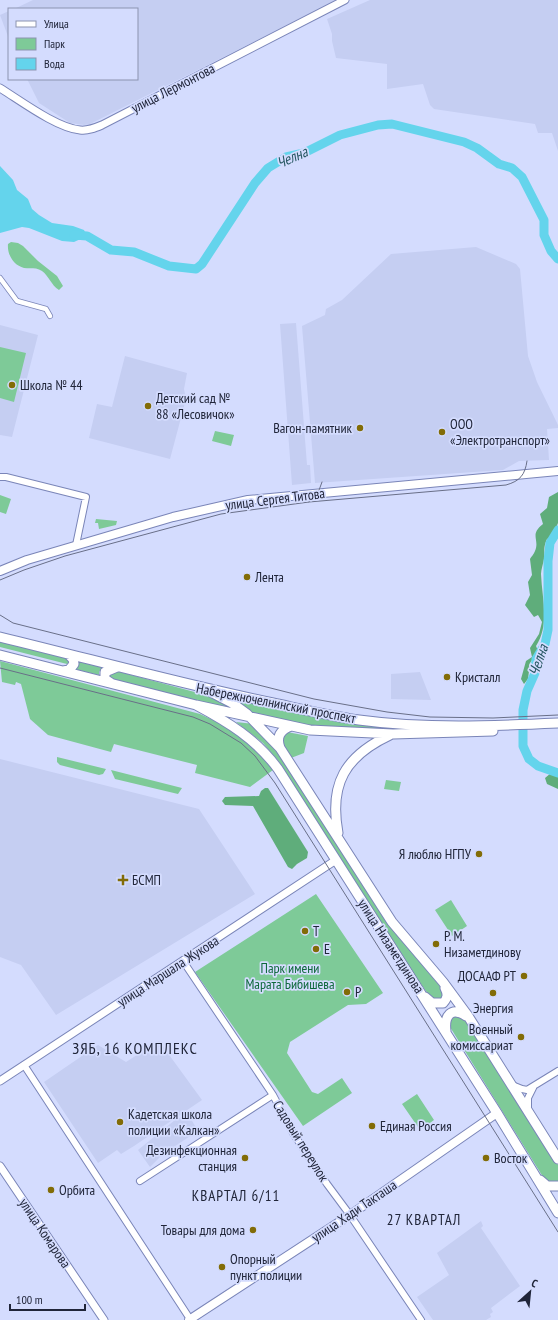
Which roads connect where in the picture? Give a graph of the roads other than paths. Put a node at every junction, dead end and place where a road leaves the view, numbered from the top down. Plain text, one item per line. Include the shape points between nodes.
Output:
1 (345, 0) edge
2 (0, 88) edge
3 (0, 278) edge
4 (50, 316) dead end
5 (558, 470) edge
6 (0, 477) edge
7 (76, 545) junction
8 (0, 571) edge
9 (0, 632) edge
10 (0, 637) edge
11 (10, 639) junction
12 (68, 654) junction
13 (0, 655) edge
14 (119, 667) junction
15 (63, 671) junction
16 (113, 684) junction
17 (207, 690) junction
18 (196, 705) junction
19 (251, 718) junction
20 (558, 722) edge
21 (291, 726) junction
22 (502, 728) junction
23 (558, 728) edge
24 (393, 734) junction
25 (280, 748) junction
26 (339, 838) junction
27 (336, 860) junction
28 (183, 961) junction
29 (443, 982) junction
30 (423, 997) junction
31 (468, 1016) junction
32 (446, 1032) junction
33 (24, 1065) junction
34 (558, 1071) edge
35 (0, 1081) edge
36 (511, 1085) junction
37 (533, 1088) junction
38 (273, 1095) junction
39 (528, 1112) junction
40 (497, 1113) junction
41 (558, 1159) edge
42 (0, 1166) edge
43 (539, 1179) junction
44 (140, 1181) dead end
45 (558, 1186) edge
46 (558, 1212) edge
47 (350, 1215) junction
48 (104, 1320) edge
49 (190, 1320) edge
50 (421, 1320) edge

1 - 2 street, улица Лермонтова via 90,129 82,130 60,124
3 - 4 street via 14,300 46,309
5 - 7 main road, улица Сергея Титова via 248,500 186,513
6 - 7 street via 86,497
7 - 8 main road, улица Сергея Титова
9 - 11 main road
10 - 11 main road, Набережночелнинский проспект
11 - 12 main road, Набережночелнинский проспект
12 - 14 main road, Набережночелнинский проспект
12 - 15 main road via 74,664 69,670
13 - 15 main road, Набережночелнинский проспект
14 - 16 main road via 105,672 105,679
14 - 17 main road, Набережночелнинский проспект
15 - 16 main road, Набережночелнинский проспект
16 - 18 main road, Набережночелнинский проспект
17 - 19 main road, улица Низаметдинова via 232,703
17 - 22 main road, Набережночелнинский проспект via 360,720
18 - 19 main road, Набережночелнинский проспект
18 - 27 main road, улица Низаметдинова via 245,734 268,756
19 - 21 main road, Набережночелнинский проспект
19 - 25 main road, улица Низаметдинова
20 - 22 main road, Набережночелнинский проспект
21 - 24 main road, Набережночелнинский проспект via 322,731
21 - 25 main road via 279,735
22 - 23 main road, Набережночелнинский проспект
22 - 24 main road, Набережночелнинский проспект
24 - 26 main road via 375,742 355,758 339,782 335,802
25 - 26 main road, улица Низаметдинова
26 - 29 main road, улица Низаметдинова via 392,922
27 - 28 street, улица Маршала Жукова
27 - 30 main road, улица Низаметдинова
28 - 33 street, улица Маршала Жукова
28 - 38 street, Садовый переулок
29 - 30 main road via 448,994 443,1003 432,1003
29 - 31 main road, улица Низаметдинова
30 - 32 main road, улица Низаметдинова
31 - 32 main road via 461,1012 450,1014 445,1023
31 - 36 main road, улица Низаметдинова
32 - 40 main road, улица Низаметдинова
33 - 35 street, улица Маршала Жукова
33 - 49 street
34 - 37 street
36 - 37 street via 522,1090
36 - 39 main road, улица Низаметдинова
37 - 39 street via 528,1098
38 - 44 street
38 - 47 street, Садовый переулок via 294,1133 340,1204
39 - 41 main road, улица Низаметдинова
40 - 43 main road, улица Низаметдинова
40 - 47 main road, улица Хади Такташа
42 - 48 street, улица Комарова
43 - 45 main road via 547,1186
43 - 46 main road, улица Низаметдинова
47 - 49 main road, улица Хади Такташа
47 - 50 street, Садовый переулок

